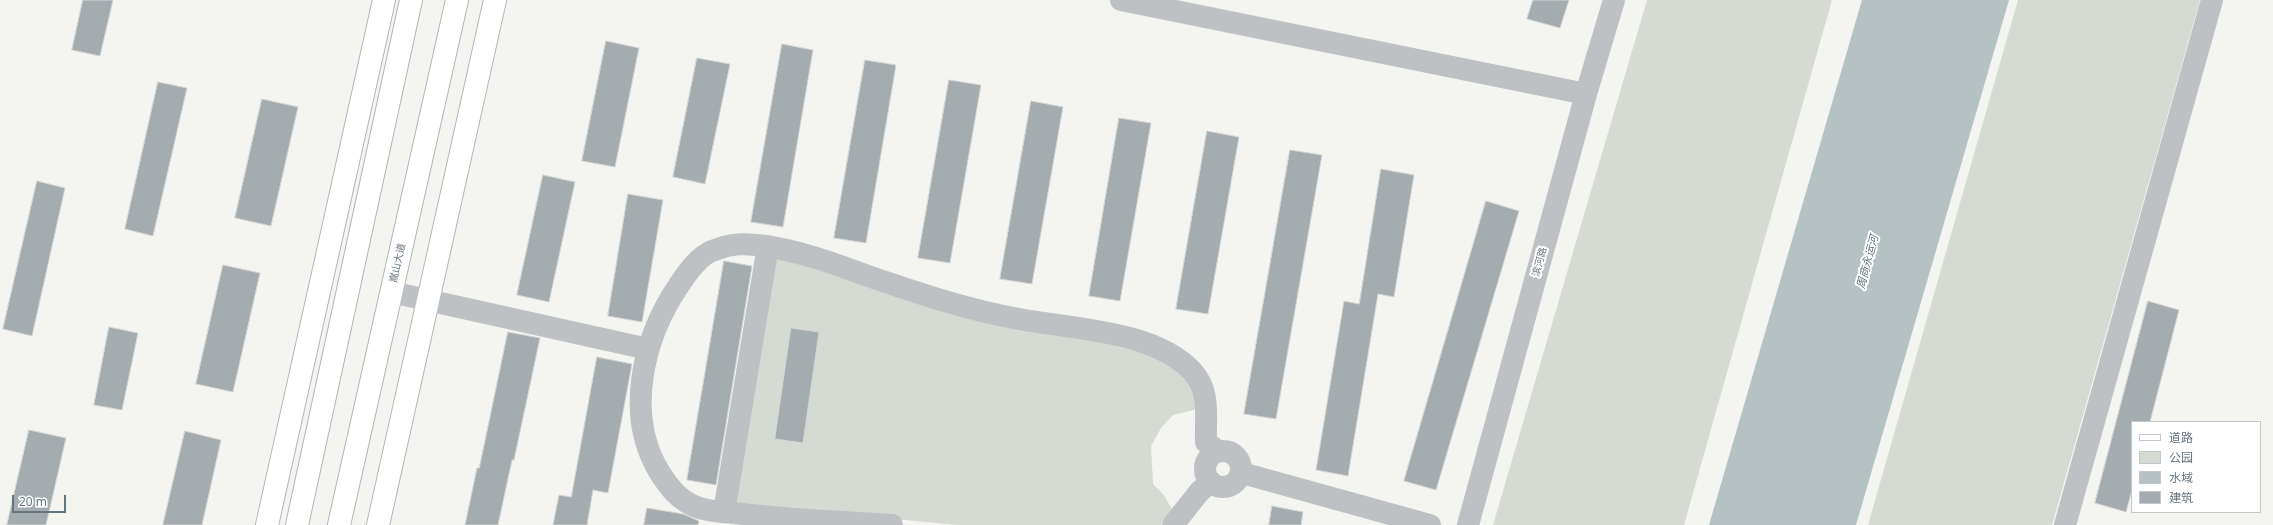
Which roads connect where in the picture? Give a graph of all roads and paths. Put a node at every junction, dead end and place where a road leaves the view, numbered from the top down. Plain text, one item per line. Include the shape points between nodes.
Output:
1 (384, 0) edge
2 (411, 0) edge
3 (457, 0) edge
4 (495, 0) edge
5 (1121, 0) edge
6 (1614, 0) edge
7 (2212, 0) edge
8 (1586, 94) junction
9 (768, 246) junction
10 (391, 292) junction
11 (428, 301) junction
12 (648, 349) junction
13 (1218, 451) junction
14 (1242, 473) junction
15 (1211, 482) junction
16 (724, 512) junction
17 (267, 525) edge
18 (297, 525) edge
19 (339, 525) edge
20 (378, 525) edge
21 (892, 525) edge
22 (1173, 525) edge
23 (1430, 525) edge
24 (1468, 525) edge
25 (2066, 525) edge

1 - 17 main road
2 - 18 main road
3 - 10 main road, 嵩山大道
4 - 11 main road
5 - 8 street
6 - 8 street, 滨河路
7 - 25 street
8 - 24 street, 滨河路
9 - 12 street via 736,243 709,252 687,272 665,305
9 - 13 street via 805,255 985,313 1111,334 1152,345 1192,370 1205,390 1206,442
9 - 16 street
10 - 11 street
10 - 19 main road, 嵩山大道
11 - 12 street
11 - 20 main road
12 - 16 street via 640,399 645,439 656,466 672,492 695,507
13 - 14 street via 1228,450 1236,455 1241,463
13 - 15 street via 1210,456 1205,464 1205,474
14 - 15 street via 1237,482 1229,487 1219,487
14 - 23 street
15 - 22 street via 1200,490
16 - 21 street

